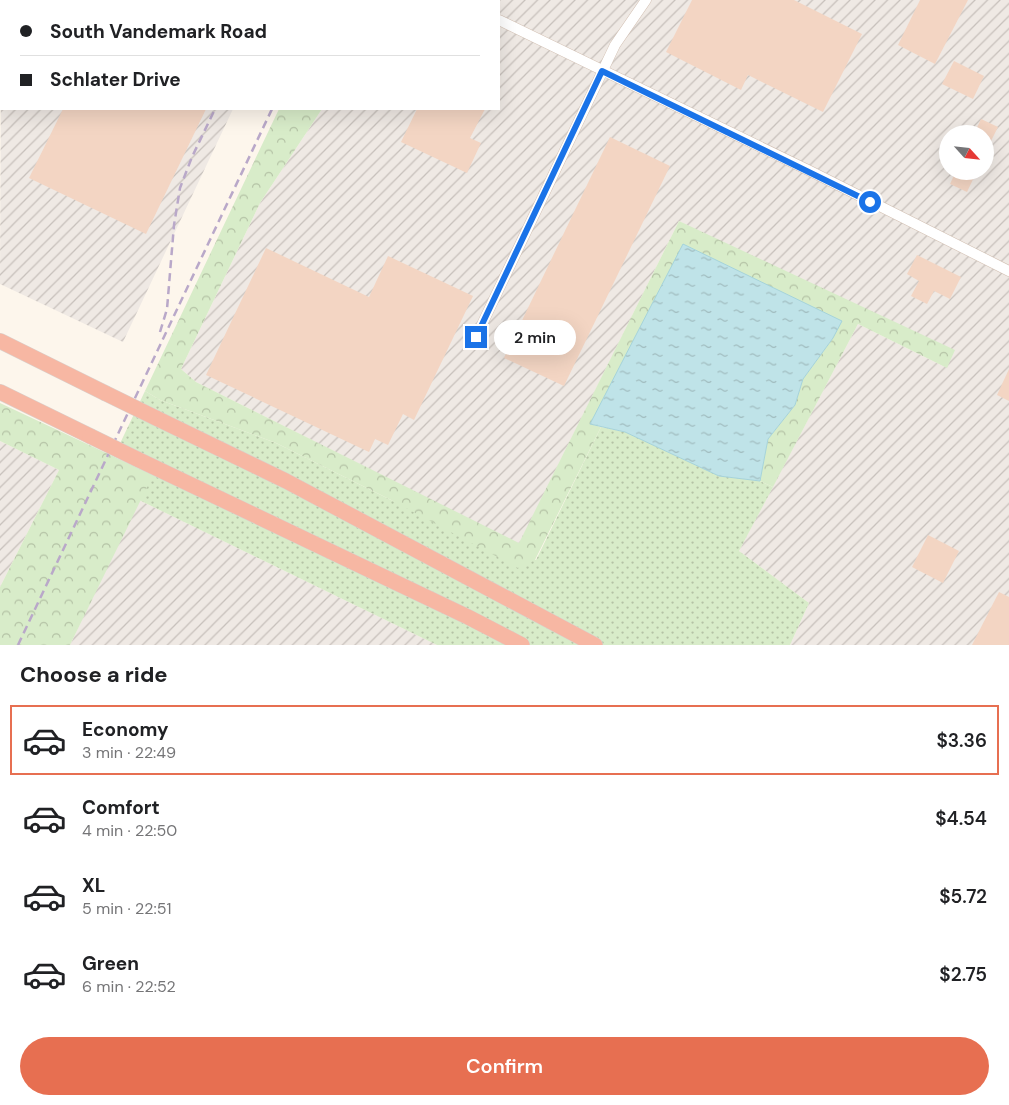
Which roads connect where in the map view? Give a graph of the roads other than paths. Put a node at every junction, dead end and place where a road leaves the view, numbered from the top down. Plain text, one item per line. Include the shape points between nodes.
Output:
1 (646, 0) edge
2 (500, 20) edge
3 (602, 71) junction
4 (1009, 271) edge
5 (476, 337) dead end
6 (0, 341) edge
7 (0, 392) edge
8 (522, 645) edge
9 (595, 645) edge

1 - 3 street via 615,45
2 - 3 street
3 - 4 street
3 - 5 street
6 - 9 highway, bridge via 286,480
7 - 8 highway, bridge

